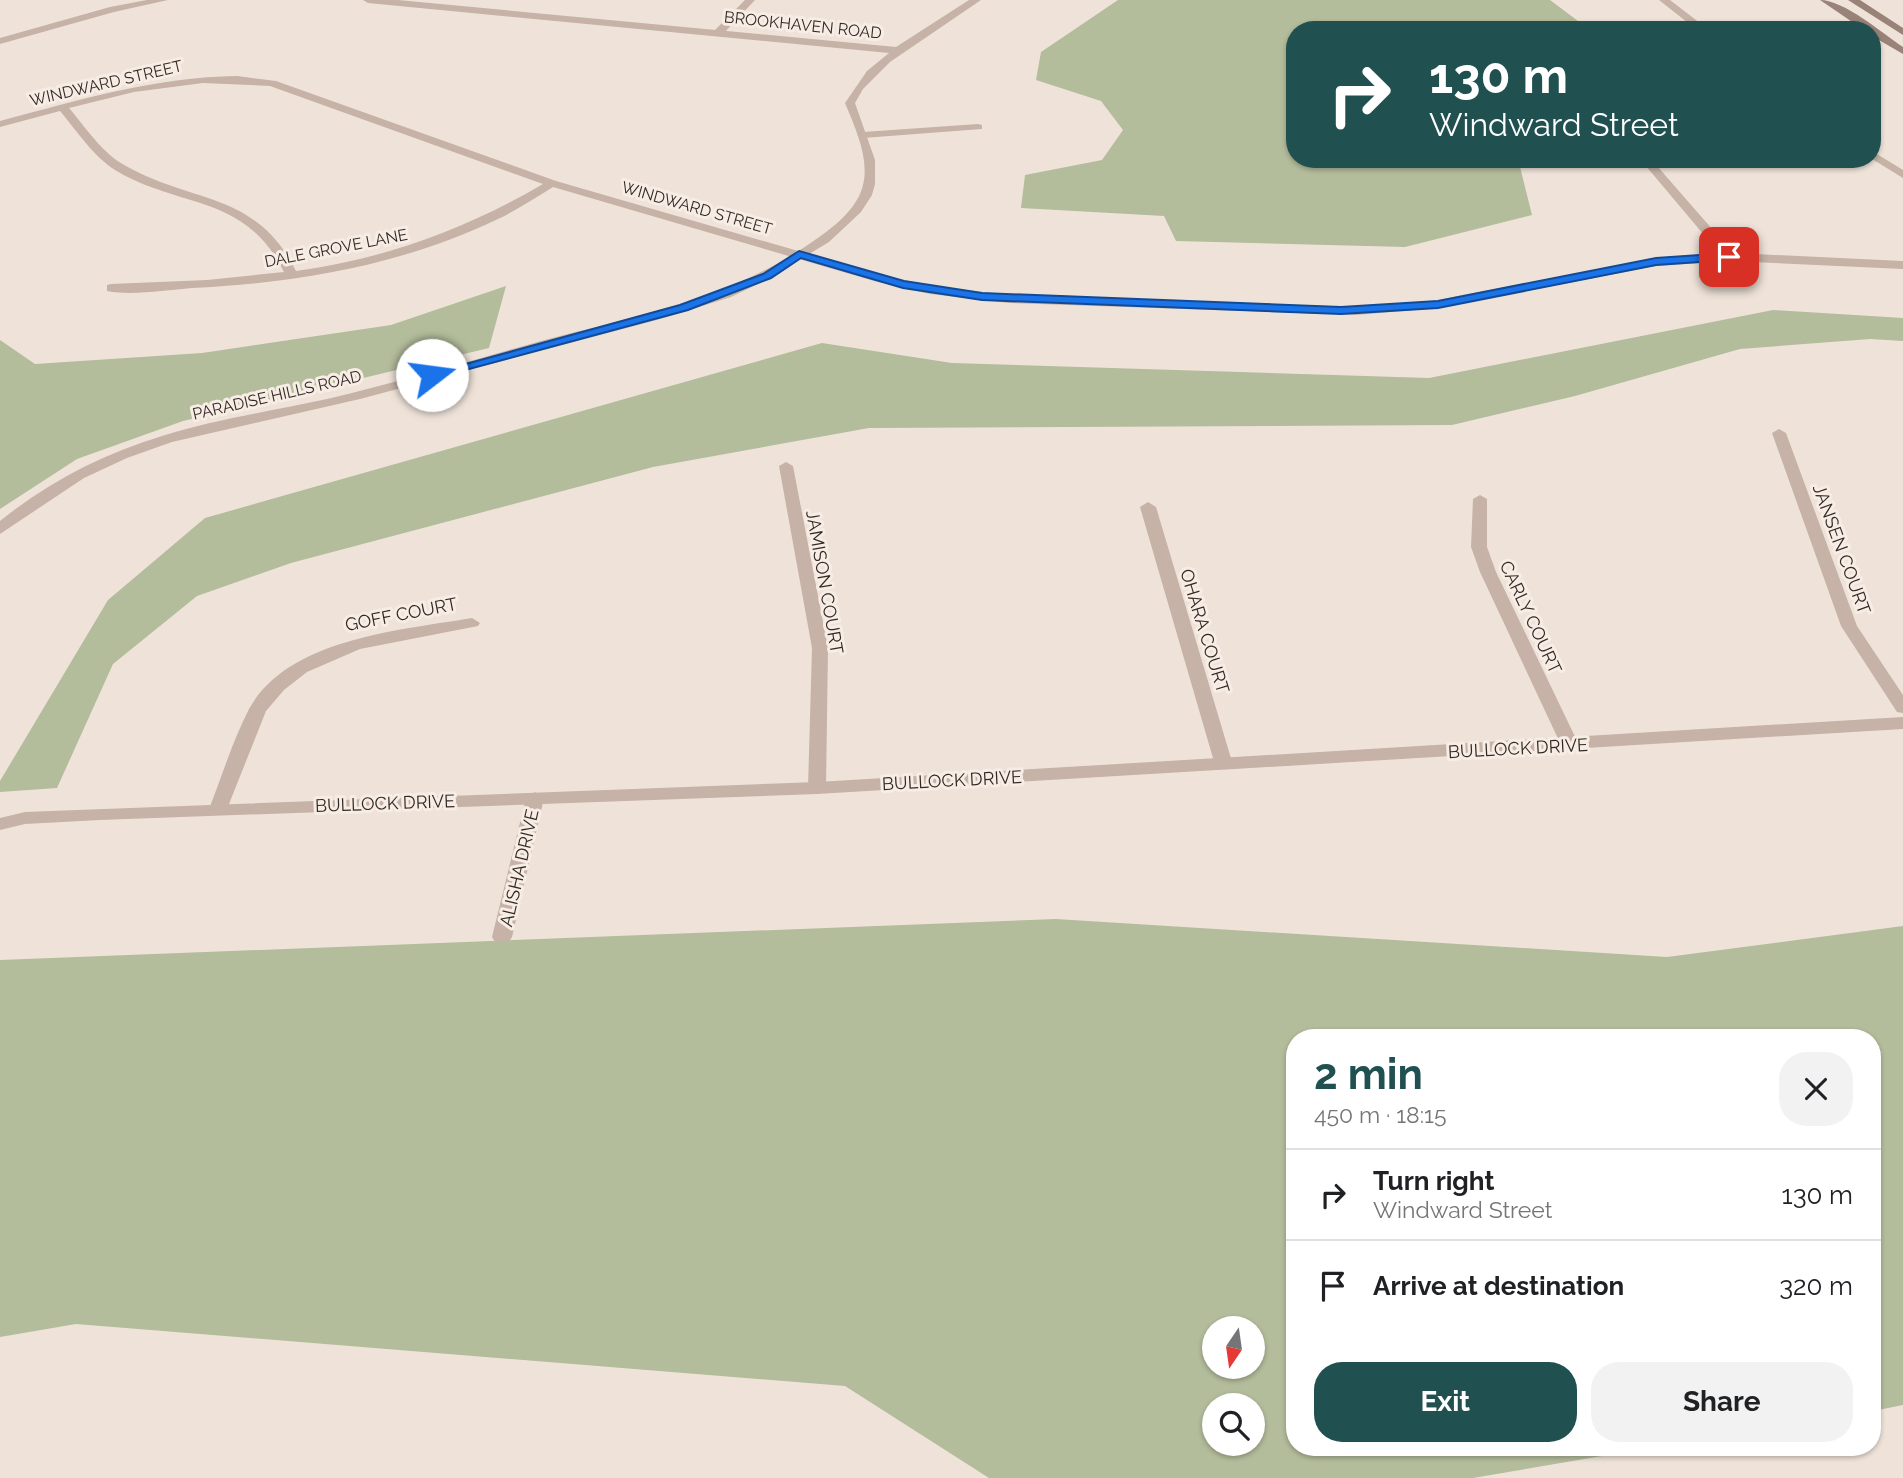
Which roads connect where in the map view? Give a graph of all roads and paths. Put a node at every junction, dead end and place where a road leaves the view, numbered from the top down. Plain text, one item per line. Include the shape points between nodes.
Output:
1 (163, 0) edge
2 (368, 0) edge
3 (750, 0) edge
4 (976, 0) edge
5 (1664, 0) edge
6 (1825, 0) edge
7 (1853, 0) edge
8 (1692, 21) edge
9 (1858, 21) edge
10 (718, 33) junction
11 (1903, 33) edge
12 (1881, 36) edge
13 (0, 41) edge
14 (901, 51) junction
15 (1903, 51) edge
16 (63, 107) junction
17 (0, 124) edge
18 (978, 127) dead end
19 (863, 135) junction
20 (1881, 161) edge
21 (1653, 168) edge
22 (1903, 174) edge
23 (552, 183) junction
24 (799, 254) junction
25 (1729, 257) junction
26 (1903, 265) edge
27 (292, 276) junction
28 (111, 288) dead end
29 (1779, 433) dead end
30 (786, 466) dead end
31 (1480, 499) dead end
32 (1148, 508) dead end
33 (0, 528) edge
34 (472, 622) dead end
35 (1903, 708) edge
36 (1903, 723) edge
37 (1570, 746) junction
38 (1224, 765) junction
39 (817, 788) junction
40 (536, 799) junction
41 (218, 809) junction
42 (0, 824) edge
43 (502, 937) dead end

1 - 13 street
2 - 10 street, BROOKHAVEN ROAD
3 - 10 street
4 - 14 street, PARADISE HILLS ROAD
5 - 8 street
6 - 9 main road
7 - 11 main road
10 - 14 street, BROOKHAVEN ROAD
12 - 15 main road
14 - 19 street, PARADISE HILLS ROAD via 874,68 854,91 850,103
16 - 17 street, WINDWARD STREET
16 - 23 street, WINDWARD STREET via 175,81 253,80 285,86
16 - 27 street via 121,169 200,196 264,231 286,258
18 - 19 street
19 - 24 street, PARADISE HILLS ROAD via 871,169 866,196 839,228
20 - 22 street
21 - 25 street
23 - 24 street, WINDWARD STREET
23 - 27 street, DALE GROVE LANE via 489,219 428,245
24 - 25 street, WINDWARD STREET via 903,284 982,297 1336,311 1438,304 1656,262
24 - 33 street, PARADISE HILLS ROAD via 767,276 684,308 331,402 234,420 165,440 65,482
25 - 26 street, WINDWARD STREET
27 - 28 street, DALE GROVE LANE via 201,286
29 - 35 street, JANSEN COURT via 1849,626
30 - 39 street, JAMISON COURT via 820,649
31 - 37 street, CARLY COURT via 1479,547 1488,572
32 - 38 street, OHARA COURT
34 - 41 street, GOFF COURT via 340,647 291,674 258,709
36 - 37 street, BULLOCK DRIVE
37 - 38 street, BULLOCK DRIVE
38 - 39 street, BULLOCK DRIVE
39 - 40 street, BULLOCK DRIVE
40 - 41 street, BULLOCK DRIVE
40 - 43 street, ALISHA DRIVE
41 - 42 street, BULLOCK DRIVE via 25,818

